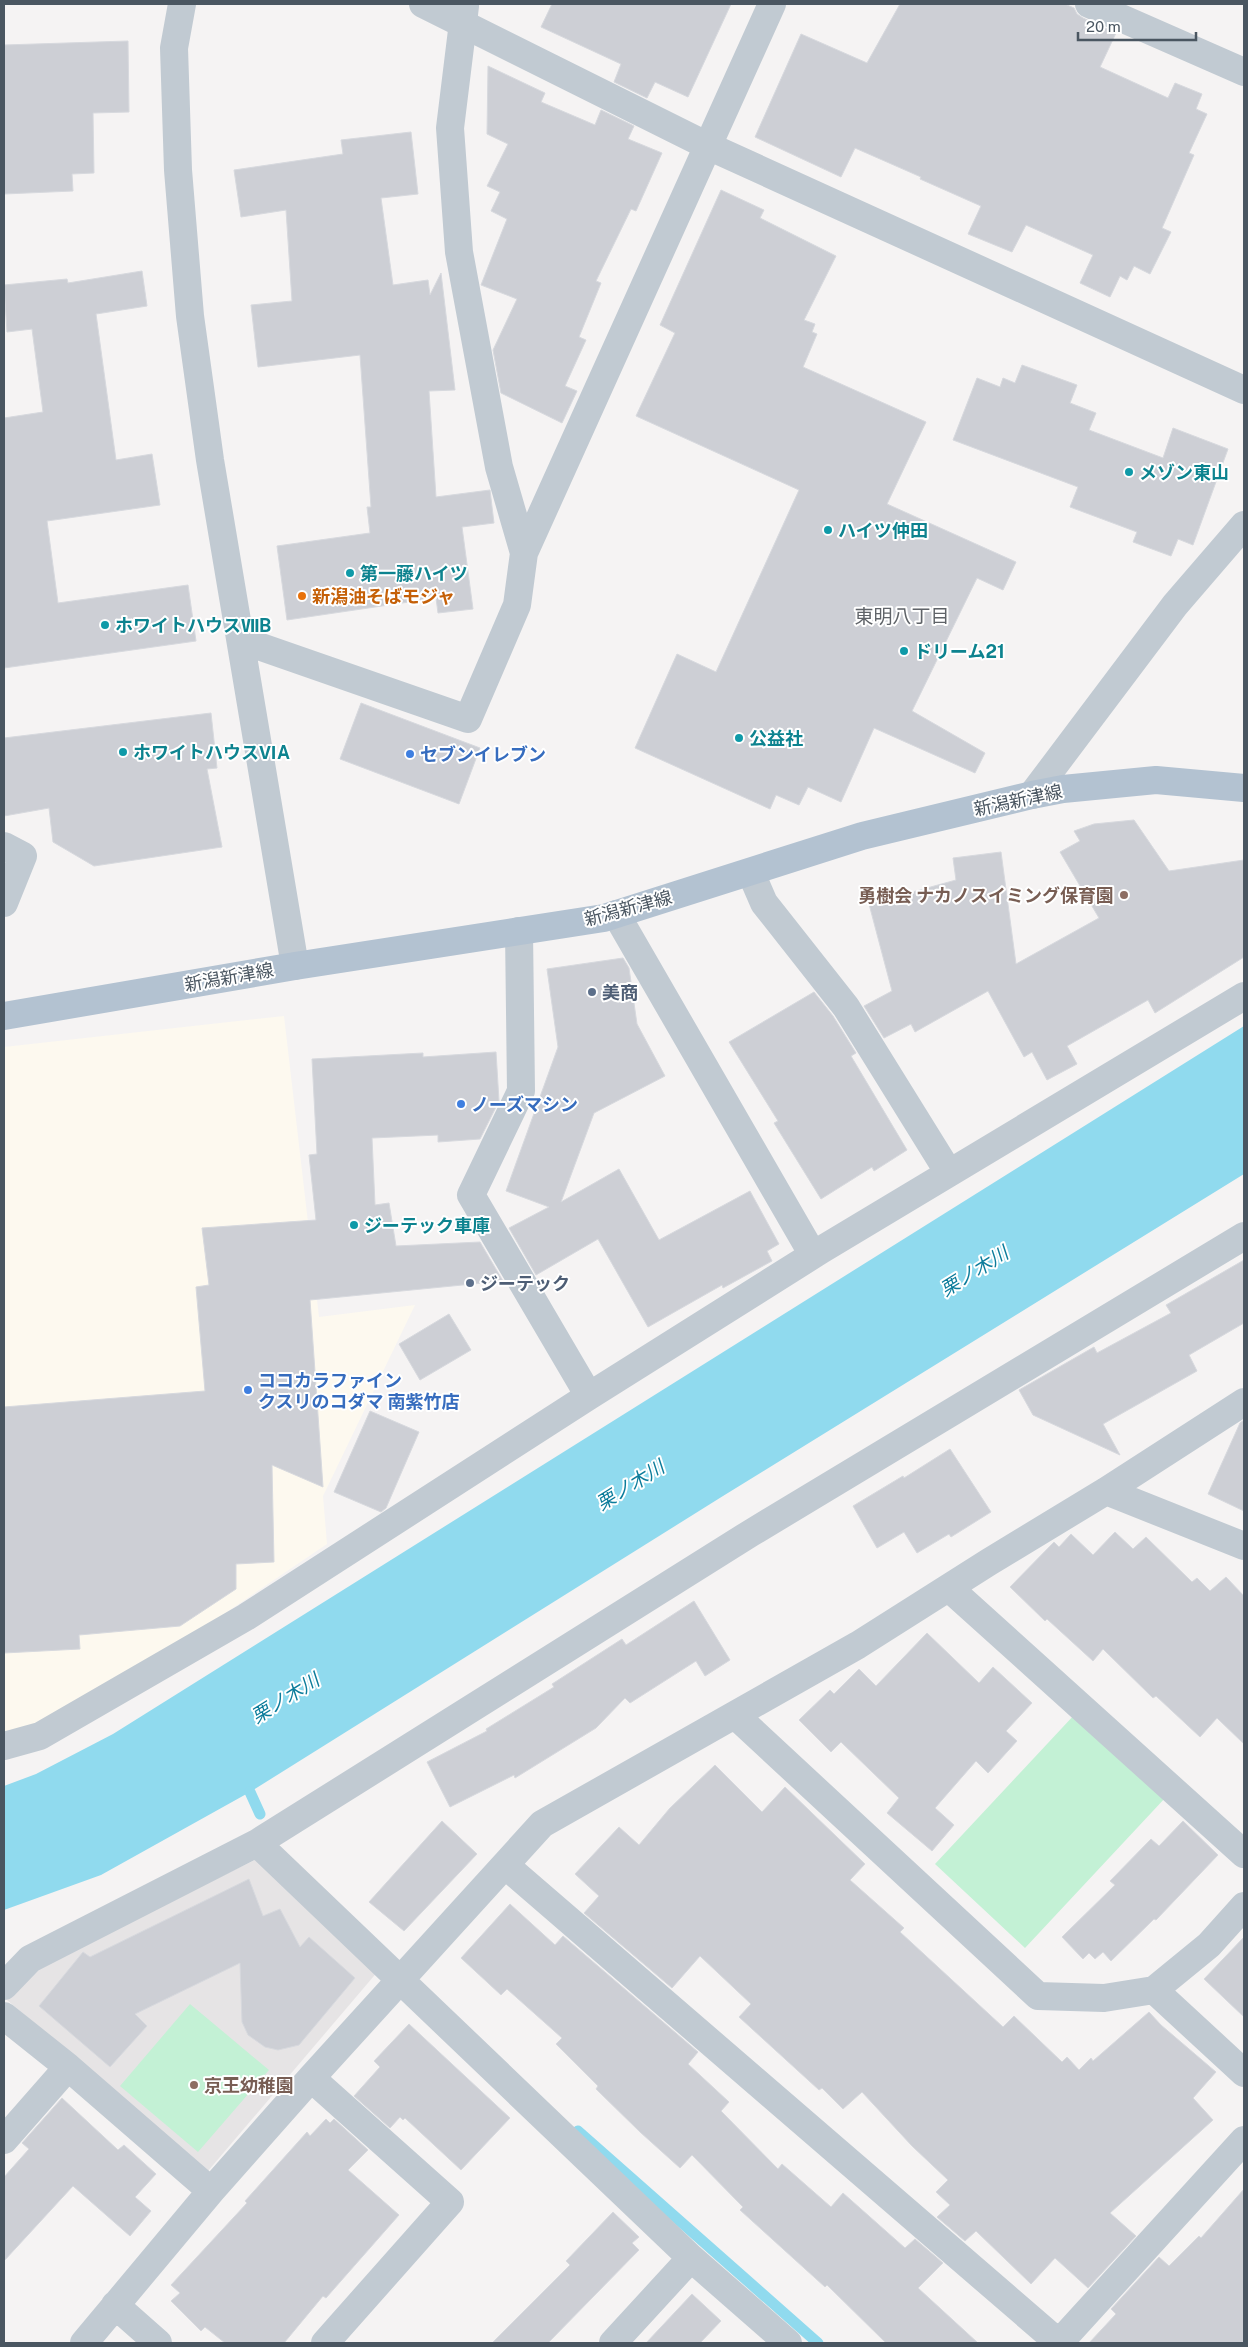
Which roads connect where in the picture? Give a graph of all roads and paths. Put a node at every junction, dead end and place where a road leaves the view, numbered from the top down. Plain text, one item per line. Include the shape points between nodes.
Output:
1 (182, 4) edge
2 (423, 4) edge
3 (772, 4) edge
4 (1089, 4) edge
5 (463, 12) edge
6 (1244, 72) edge
7 (708, 146) junction
8 (1244, 390) edge
9 (1244, 525) edge
10 (524, 553) junction
11 (240, 640) junction
12 (1244, 788) edge
13 (1032, 795) junction
14 (4, 846) edge
15 (751, 873) junction
16 (4, 903) edge
17 (616, 914) junction
18 (519, 931) junction
19 (295, 966) junction
20 (1244, 996) edge
21 (4, 1016) edge
22 (948, 1173) junction
23 (1244, 1236) edge
24 (813, 1255) junction
25 (589, 1396) junction
26 (1244, 1402) edge
27 (1106, 1491) junction
28 (1244, 1546) edge
29 (949, 1588) junction
30 (736, 1716) junction
31 (4, 1746) edge
32 (257, 1843) junction
33 (1244, 1854) edge
34 (505, 1866) junction
35 (1244, 1906) edge
36 (401, 1980) junction
37 (4, 1986) edge
38 (1154, 1990) junction
39 (4, 2016) edge
40 (68, 2067) junction
41 (1244, 2073) edge
42 (311, 2078) junction
43 (4, 2140) edge
44 (1244, 2140) edge
45 (212, 2191) junction
46 (691, 2258) junction
47 (115, 2305) junction
48 (84, 2343) edge
49 (158, 2343) edge
50 (325, 2343) edge
51 (613, 2343) edge
52 (788, 2343) edge
53 (1059, 2343) edge

1 - 11 street via 174,57 178,170 190,316
2 - 5 street
3 - 7 street
4 - 6 street
5 - 7 street
5 - 10 street via 450,128 459,252 499,467
7 - 8 street
7 - 10 street
9 - 13 street via 1175,605
10 - 11 street via 517,605 468,719
11 - 19 street
12 - 13 main road, 新潟新津線 via 1156,780
13 - 15 main road, 新潟新津線 via 862,836
14 - 16 street via 23,856
15 - 17 main road, 新潟新津線
15 - 22 street via 764,903 846,1007
17 - 18 main road, 新潟新津線
17 - 24 street
18 - 19 main road, 新潟新津線
18 - 25 street via 521,1090 471,1195
19 - 21 main road, 新潟新津線
20 - 22 street
22 - 24 street
23 - 32 street via 751,1533
24 - 25 street
25 - 31 street via 246,1617 40,1736
26 - 27 street
27 - 28 street
27 - 29 street
29 - 30 street
29 - 33 street
30 - 34 street via 542,1824
30 - 38 street via 1038,1996 1104,1998
32 - 36 street
32 - 37 street via 30,1959
34 - 36 street
34 - 53 street
35 - 38 street via 1209,1945
36 - 42 street
36 - 46 street
38 - 41 street
39 - 40 street
40 - 43 street
40 - 45 street
42 - 45 street
42 - 50 street via 450,2202
44 - 53 street
45 - 47 street
46 - 51 street
46 - 52 street
47 - 48 street
47 - 49 street

